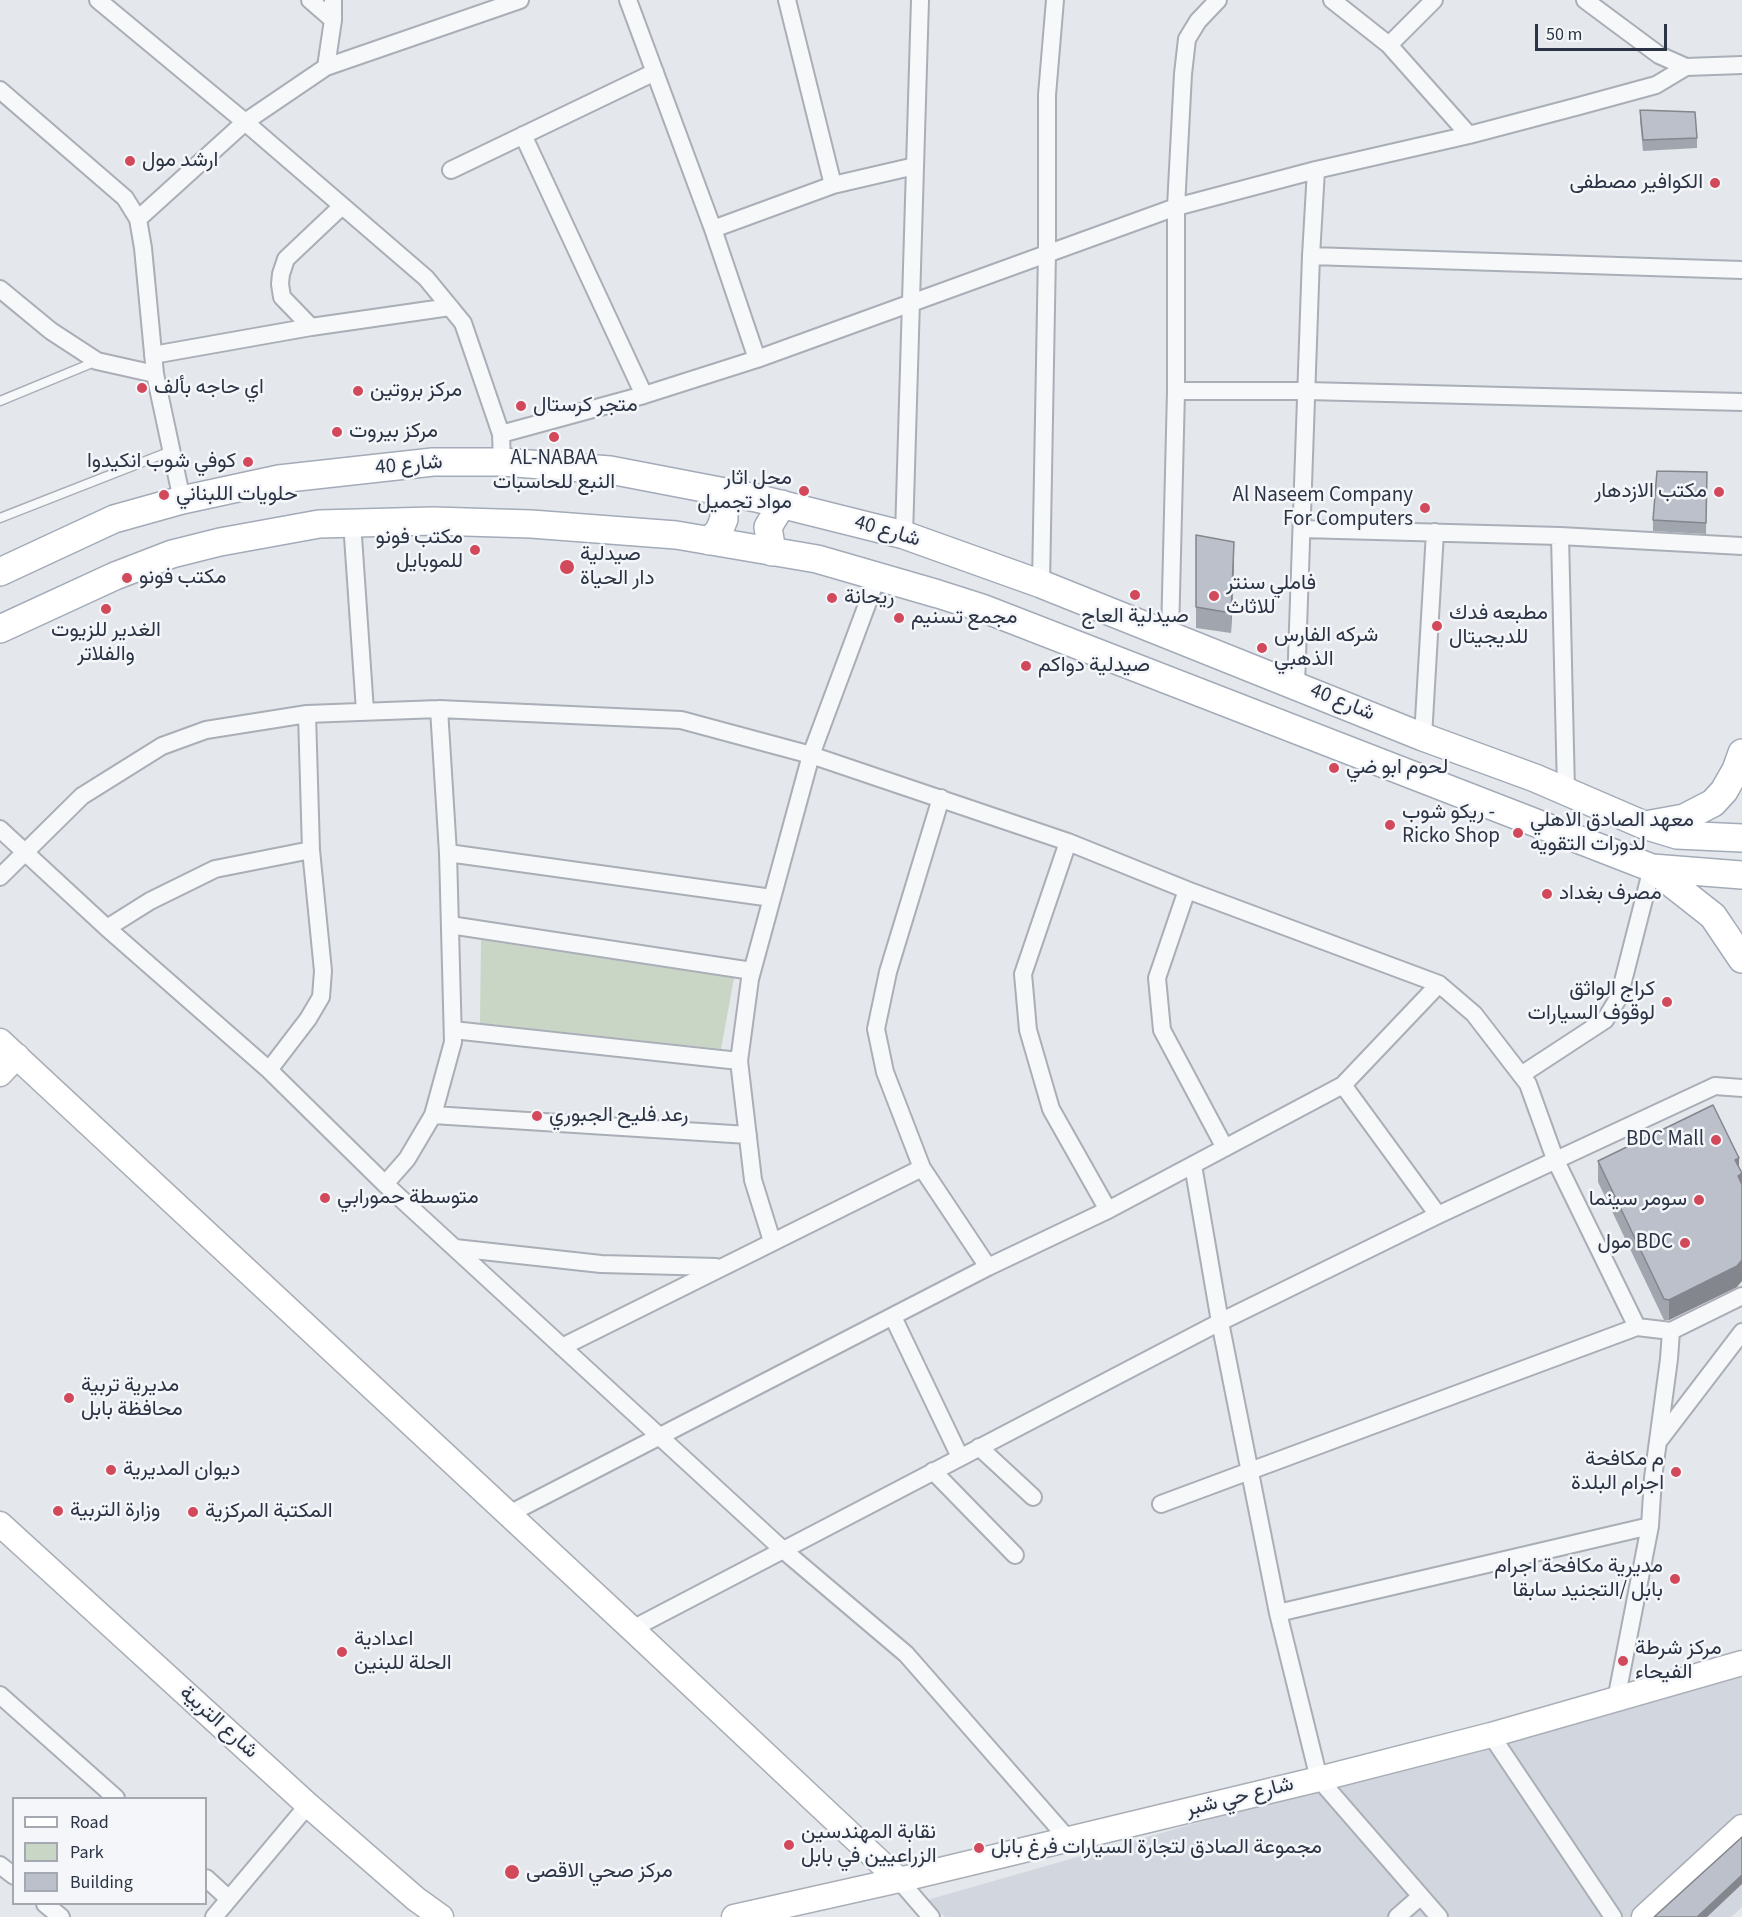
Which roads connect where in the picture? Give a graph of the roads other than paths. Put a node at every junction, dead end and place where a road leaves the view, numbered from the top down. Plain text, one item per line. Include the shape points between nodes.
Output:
1 (310, 0) edge
2 (333, 0) edge
3 (520, 0) edge
4 (628, 0) edge
5 (787, 0) edge
6 (920, 0) edge
7 (1055, 0) edge
8 (1218, 0) edge
9 (1332, 0) edge
10 (1434, 0) edge
11 (1586, 0) edge
12 (100, 1) edge
13 (333, 20) junction
14 (1389, 45) junction
15 (1742, 65) edge
16 (326, 67) junction
17 (1686, 67) junction
18 (655, 72) junction
19 (0, 90) edge
20 (245, 122) junction
21 (523, 135) junction
22 (1469, 135) junction
23 (915, 166) junction
24 (451, 170) dead end
25 (1316, 170) junction
26 (833, 185) junction
27 (342, 206) junction
28 (1176, 207) junction
29 (138, 219) junction
30 (713, 230) junction
31 (1047, 252) junction
32 (1311, 256) junction
33 (1742, 270) edge
34 (2, 293) edge
35 (910, 304) junction
36 (450, 307) junction
37 (311, 327) junction
38 (153, 355) junction
39 (757, 358) junction
40 (97, 361) junction
41 (155, 374) junction
42 (1176, 391) junction
43 (1307, 392) junction
44 (644, 395) junction
45 (0, 401) edge
46 (1742, 402) edge
47 (501, 434) junction
48 (171, 451) junction
49 (502, 462) junction
50 (719, 491) junction
51 (182, 500) junction
52 (782, 504) junction
53 (0, 518) edge
54 (352, 522) junction
55 (1302, 529) junction
56 (1435, 532) junction
57 (904, 535) junction
58 (1560, 536) junction
59 (709, 541) junction
60 (1742, 546) edge
61 (772, 552) junction
62 (0, 572) edge
63 (878, 575) junction
64 (1041, 584) junction
65 (0, 629) edge
66 (1170, 635) junction
67 (1296, 685) junction
68 (439, 709) junction
69 (365, 711) junction
70 (307, 714) junction
71 (1424, 737) junction
72 (1742, 753) edge
73 (811, 755) junction
74 (1566, 791) junction
75 (941, 798) junction
76 (1644, 825) junction
77 (0, 829) edge
78 (1742, 838) edge
79 (1068, 842) junction
80 (311, 850) junction
81 (24, 852) junction
82 (448, 853) junction
83 (1652, 868) junction
84 (1742, 875) edge
85 (0, 877) edge
86 (1187, 890) junction
87 (772, 898) junction
88 (450, 925) junction
89 (107, 928) junction
90 (1742, 959) edge
91 (752, 971) junction
92 (1440, 984) junction
93 (453, 1030) junction
94 (8, 1049) edge
95 (739, 1061) junction
96 (268, 1070) junction
97 (0, 1074) edge
98 (1521, 1075) junction
99 (1343, 1084) junction
100 (1742, 1088) edge
101 (433, 1115) junction
102 (748, 1135) junction
103 (1225, 1148) junction
104 (1555, 1159) junction
105 (1193, 1165) junction
106 (922, 1168) junction
107 (386, 1184) junction
108 (1108, 1210) junction
109 (1438, 1215) junction
110 (772, 1241) junction
111 (454, 1248) junction
112 (720, 1267) junction
113 (988, 1267) junction
114 (1742, 1296) edge
115 (893, 1317) junction
116 (1220, 1322) junction
117 (1637, 1327) junction
118 (1671, 1331) junction
119 (1742, 1332) edge
120 (562, 1347) junction
121 (661, 1437) junction
122 (1658, 1443) junction
123 (979, 1447) junction
124 (960, 1457) junction
125 (1250, 1470) junction
126 (933, 1471) junction
127 (1033, 1497) dead end
128 (1161, 1504) dead end
129 (509, 1514) junction
130 (0, 1524) edge
131 (1650, 1526) junction
132 (782, 1550) junction
133 (1015, 1555) dead end
134 (1278, 1613) junction
135 (633, 1629) junction
136 (1742, 1663) edge
137 (0, 1695) edge
138 (1616, 1700) junction
139 (1491, 1735) junction
140 (1318, 1779) junction
141 (115, 1797) edge
142 (308, 1805) junction
143 (1742, 1827) edge
144 (1069, 1840) junction
145 (0, 1865) edge
146 (12, 1874) edge
147 (207, 1879) edge
148 (899, 1880) junction
149 (1421, 1896) junction
150 (229, 1899) junction
151 (46, 1905) edge
152 (61, 1917) edge
153 (214, 1917) edge
154 (441, 1917) edge
155 (735, 1917) edge
156 (931, 1917) edge
157 (1397, 1917) edge
158 (1439, 1917) edge
159 (1613, 1917) edge
160 (1644, 1917) edge

1 - 13 street
2 - 13 street
3 - 16 street
4 - 18 street
5 - 26 street
6 - 23 street
7 - 31 street via 1047,95
8 - 28 street via 1198,21 1188,39
9 - 14 street
10 - 14 street
11 - 17 street via 1659,55
12 - 20 street
13 - 16 street
14 - 22 street
15 - 17 street
16 - 20 street
17 - 22 street via 1656,85
18 - 21 street
18 - 30 street
19 - 29 street via 125,198
20 - 27 street
20 - 29 street
21 - 24 street
21 - 44 street
22 - 25 street
23 - 26 street
23 - 35 street
25 - 28 street
25 - 32 street
26 - 30 street
27 - 36 street via 426,278
27 - 37 street via 286,259 281,274 282,297
28 - 31 street
28 - 42 street
29 - 38 street
30 - 39 street
31 - 35 street
31 - 64 street
32 - 33 street
32 - 43 street
34 - 40 street
35 - 39 street
35 - 57 street
36 - 37 street
36 - 47 street via 463,323
37 - 38 street
38 - 41 street
39 - 44 street
40 - 41 street
40 - 45 lane
41 - 48 street
42 - 43 street
42 - 66 street
43 - 46 street
43 - 55 street
44 - 47 street
47 - 49 street
48 - 51 street
48 - 53 lane
49 - 50 main road, شارع 40 via 610,470
49 - 51 main road, شارع 40 via 433,462 279,479
50 - 52 main road, شارع 40
50 - 59 main road via 724,519
51 - 62 main road, شارع 40 via 114,519
52 - 57 main road, شارع 40
52 - 61 main road via 768,527
54 - 59 main road, شارع 40 via 531,524
54 - 65 main road, شارع 40 via 319,524 172,554
54 - 69 street
55 - 56 street
55 - 67 street
56 - 58 street
56 - 71 street
57 - 64 main road, شارع 40
58 - 60 street
58 - 74 street
59 - 61 main road, شارع 40
61 - 63 main road, شارع 40
63 - 73 street
63 - 83 main road, شارع 40 via 982,608
64 - 66 main road, شارع 40
66 - 67 main road, شارع 40
67 - 71 main road, شارع 40
68 - 69 street
68 - 73 street via 681,720
68 - 82 street
69 - 70 street
70 - 80 street
70 - 81 street via 206,730 162,746 82,796
71 - 74 main road, شارع 40
72 - 76 main road via 1724,791 1713,803 1683,818
73 - 75 street
73 - 87 street
74 - 76 main road, شارع 40
75 - 79 street
75 - 106 street via 888,972 876,1029 885,1072
76 - 78 main road, شارع 40 via 1677,835
77 - 81 street
79 - 86 street
79 - 108 street via 1023,974 1028,1030 1051,1109
80 - 89 street via 215,869 150,901
80 - 96 street via 323,971 321,997
81 - 85 street
81 - 89 street
82 - 87 street
82 - 88 street
83 - 84 main road, شارع 40
83 - 90 main road via 1713,916
83 - 98 street via 1619,997 1605,1020
86 - 92 street
86 - 103 street via 1157,978 1162,1030
87 - 91 street
88 - 91 street
88 - 93 street
89 - 96 street
91 - 95 street
92 - 98 street via 1474,1014
92 - 99 street
93 - 95 street
93 - 101 street
94 - 97 street
94 - 129 street
95 - 102 street
96 - 107 street
98 - 104 street via 1528,1084
99 - 103 street
99 - 109 street
100 - 104 street via 1715,1086
101 - 102 street
101 - 107 street via 407,1159
102 - 110 street via 753,1180
103 - 105 street
104 - 109 street
104 - 117 street
105 - 108 street
105 - 116 street
106 - 110 street
106 - 113 street
107 - 111 street
108 - 113 street
109 - 116 street
110 - 112 street
111 - 112 street via 601,1264
111 - 120 street
112 - 120 street
113 - 115 street
114 - 118 street
115 - 121 street
115 - 124 street
116 - 123 street
116 - 125 street
117 - 118 street
117 - 125 street
118 - 122 street
119 - 122 street
120 - 121 street
121 - 129 street
121 - 132 street
122 - 131 street
123 - 124 street
123 - 127 street
124 - 126 street
125 - 128 street
125 - 134 street
126 - 132 street
126 - 133 street
129 - 135 street
130 - 142 street, شارع التربية
131 - 134 street
131 - 138 street
132 - 135 street
132 - 144 street via 906,1654
134 - 140 street
135 - 148 street
136 - 138 street, شارع حي شبر
137 - 141 street
138 - 139 street, شارع حي شبر
139 - 140 street, شارع حي شبر
139 - 159 street
140 - 144 street, شارع حي شبر
140 - 149 street
142 - 150 street
142 - 154 street, شارع التربية
143 - 160 street
144 - 148 street, شارع حي شبر
145 - 146 street
147 - 150 street
148 - 155 street, شارع حي شبر
148 - 156 street
149 - 157 street
149 - 158 street
150 - 153 street
151 - 152 street

